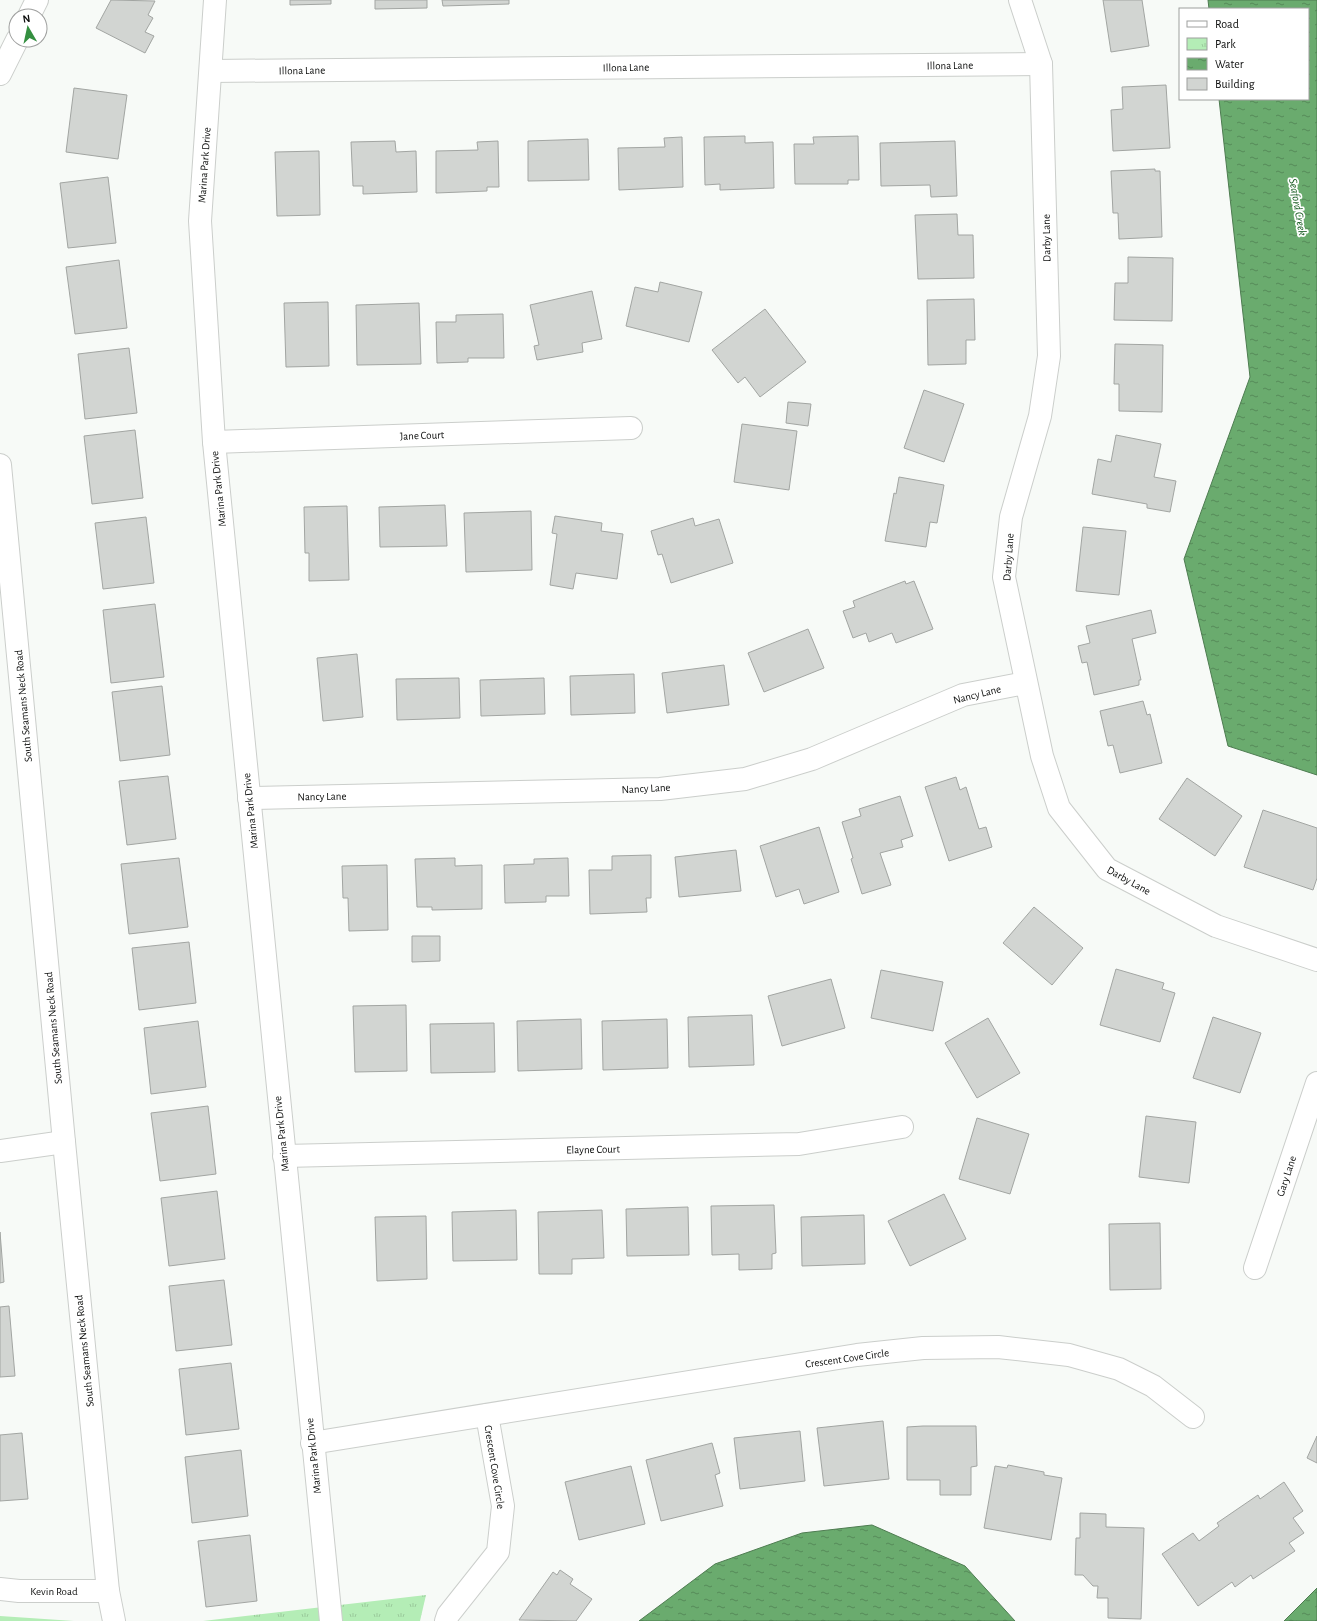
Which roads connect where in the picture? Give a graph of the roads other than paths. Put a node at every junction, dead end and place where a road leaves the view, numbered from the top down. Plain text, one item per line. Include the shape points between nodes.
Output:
1 (215, 0) edge
2 (1020, 0) edge
3 (13, 48) edge
4 (1041, 64) junction
5 (211, 71) junction
6 (0, 74) edge
7 (630, 428) dead end
8 (214, 442) junction
9 (0, 465) edge
10 (1025, 683) junction
11 (249, 798) junction
12 (1317, 960) edge
13 (1317, 1084) edge
14 (902, 1127) dead end
15 (64, 1142) junction
16 (0, 1151) edge
17 (284, 1156) junction
18 (1255, 1268) dead end
19 (487, 1415) junction
20 (1193, 1417) dead end
21 (312, 1443) junction
22 (0, 1589) edge
23 (108, 1591) junction
24 (114, 1621) edge
25 (331, 1621) edge
26 (446, 1621) edge

1 - 5 street, Marina Park Drive
2 - 4 street, Darby Lane
3 - 6 street
4 - 5 street, Illona Lane
4 - 10 street, Darby Lane via 1049,356 1040,416 1011,517 1004,577
5 - 8 street, Marina Park Drive via 200,221
7 - 8 street, Jane Court
8 - 11 street, Marina Park Drive
9 - 15 street, South Seamans Neck Road
10 - 11 street, Nancy Lane via 962,695 812,759 746,779 660,789
10 - 12 street, Darby Lane via 1042,756 1059,808 1107,869 1216,926
11 - 17 street, Marina Park Drive
13 - 18 street, Gary Lane
14 - 17 street, Elayne Court via 799,1144
15 - 16 street
15 - 23 street, South Seamans Neck Road
17 - 21 street, Marina Park Drive
19 - 20 street, Crescent Cove Circle via 857,1355 923,1348 998,1347 1069,1355 1119,1369 1153,1386
19 - 21 street, Crescent Cove Circle
19 - 26 street, Crescent Cove Circle via 503,1506 498,1552 448,1615
21 - 25 street, Marina Park Drive
22 - 23 street, Kevin Road
23 - 24 street, South Seamans Neck Road

